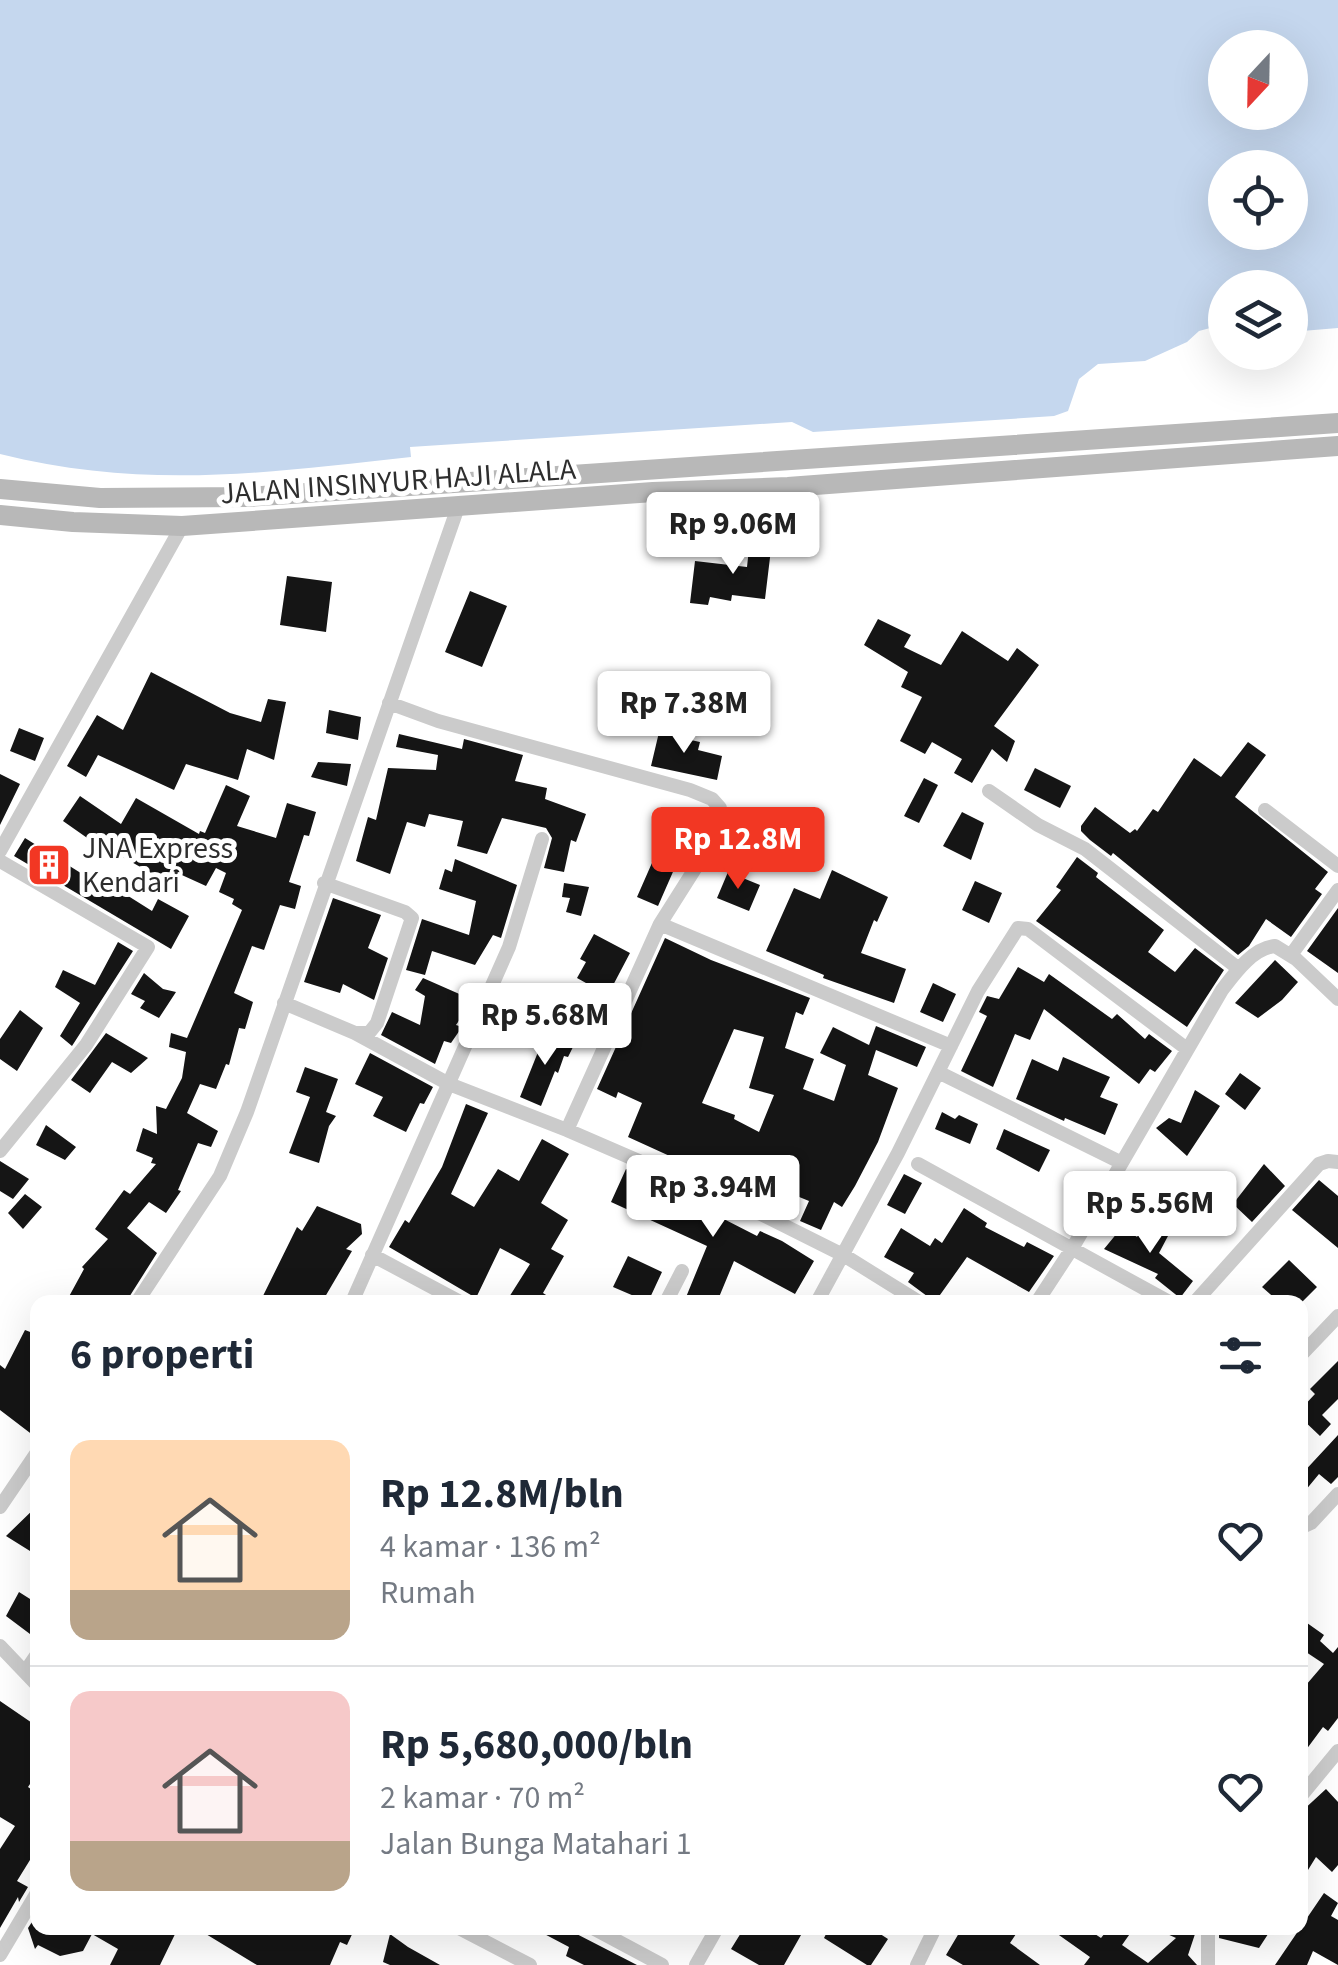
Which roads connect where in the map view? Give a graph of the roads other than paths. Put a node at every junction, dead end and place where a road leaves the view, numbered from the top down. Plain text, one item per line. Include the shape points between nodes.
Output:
1 (1338, 423) edge
2 (1338, 446) edge
3 (0, 489) edge
4 (458, 507) junction
5 (0, 515) edge
6 (182, 526) junction
7 (390, 702) junction
8 (989, 790) dead end
9 (1265, 810) dead end
10 (542, 839) dead end
11 (0, 851) edge
12 (0, 860) edge
13 (1338, 866) edge
14 (324, 884) junction
15 (1338, 890) edge
16 (660, 924) junction
17 (1290, 954) junction
18 (1240, 969) junction
19 (1338, 998) edge
20 (284, 1003) junction
21 (355, 1033) junction
22 (951, 1046) junction
23 (1187, 1049) junction
24 (938, 1072) junction
25 (449, 1084) junction
26 (568, 1130) junction
27 (0, 1151) edge
28 (1120, 1162) junction
29 (1338, 1162) edge
30 (918, 1164) dead end
31 (1073, 1248) junction
32 (372, 1255) junction
33 (845, 1256) junction
34 (682, 1270) dead end
35 (142, 1295) edge
36 (355, 1295) edge
37 (447, 1295) edge
38 (670, 1295) edge
39 (821, 1295) edge
40 (908, 1295) edge
41 (1041, 1295) edge
42 (1157, 1295) edge
43 (1201, 1295) edge
44 (1338, 1316) edge
45 (1308, 1348) edge
46 (30, 1463) edge
47 (1338, 1494) edge
48 (0, 1507) edge
49 (1308, 1525) edge
50 (0, 1646) edge
51 (30, 1665) edge
52 (25, 1672) junction
53 (30, 1677) edge
54 (1338, 1751) edge
55 (1308, 1787) edge
56 (30, 1904) edge
57 (472, 1935) edge
58 (606, 1935) edge
59 (713, 1935) edge
60 (928, 1935) edge
61 (1208, 1935) edge
62 (0, 1955) edge
63 (530, 1965) edge
64 (662, 1965) edge
65 (696, 1965) edge
66 (917, 1965) edge
67 (1208, 1965) edge

1 - 3 main road, JALAN INSINYUR HAJI ALALA via 248,496 100,498
2 - 4 main road, JALAN INSINYUR HAJI ALALA
4 - 6 main road, JALAN INSINYUR HAJI ALALA
4 - 7 street
5 - 6 main road, JALAN INSINYUR HAJI ALALA
6 - 11 street
7 - 14 street
7 - 16 street via 716,802 715,837
8 - 18 street via 1085,848
9 - 13 street
10 - 25 street via 509,946
12 - 27 street via 148,947 86,1045
14 - 20 street
14 - 21 street via 412,918 377,1024
15 - 17 street
16 - 22 street
16 - 26 street
17 - 18 street via 1269,946
17 - 19 street
18 - 23 street
20 - 21 street
20 - 35 street via 220,1176
21 - 25 street
22 - 23 street via 1012,934 1024,927
22 - 24 street
23 - 28 street
24 - 28 street
24 - 33 street
25 - 26 street
25 - 32 street
26 - 33 street
28 - 31 street
29 - 43 street via 1320,1164
30 - 31 street
31 - 41 street
31 - 42 street
32 - 36 street
32 - 37 street
33 - 39 street
33 - 40 street
34 - 38 street
44 - 45 street
46 - 48 street
47 - 49 street
50 - 52 street
51 - 52 street
52 - 53 street
54 - 55 street
56 - 62 street
57 - 63 street
58 - 64 street
59 - 65 street
60 - 66 street
61 - 67 street

